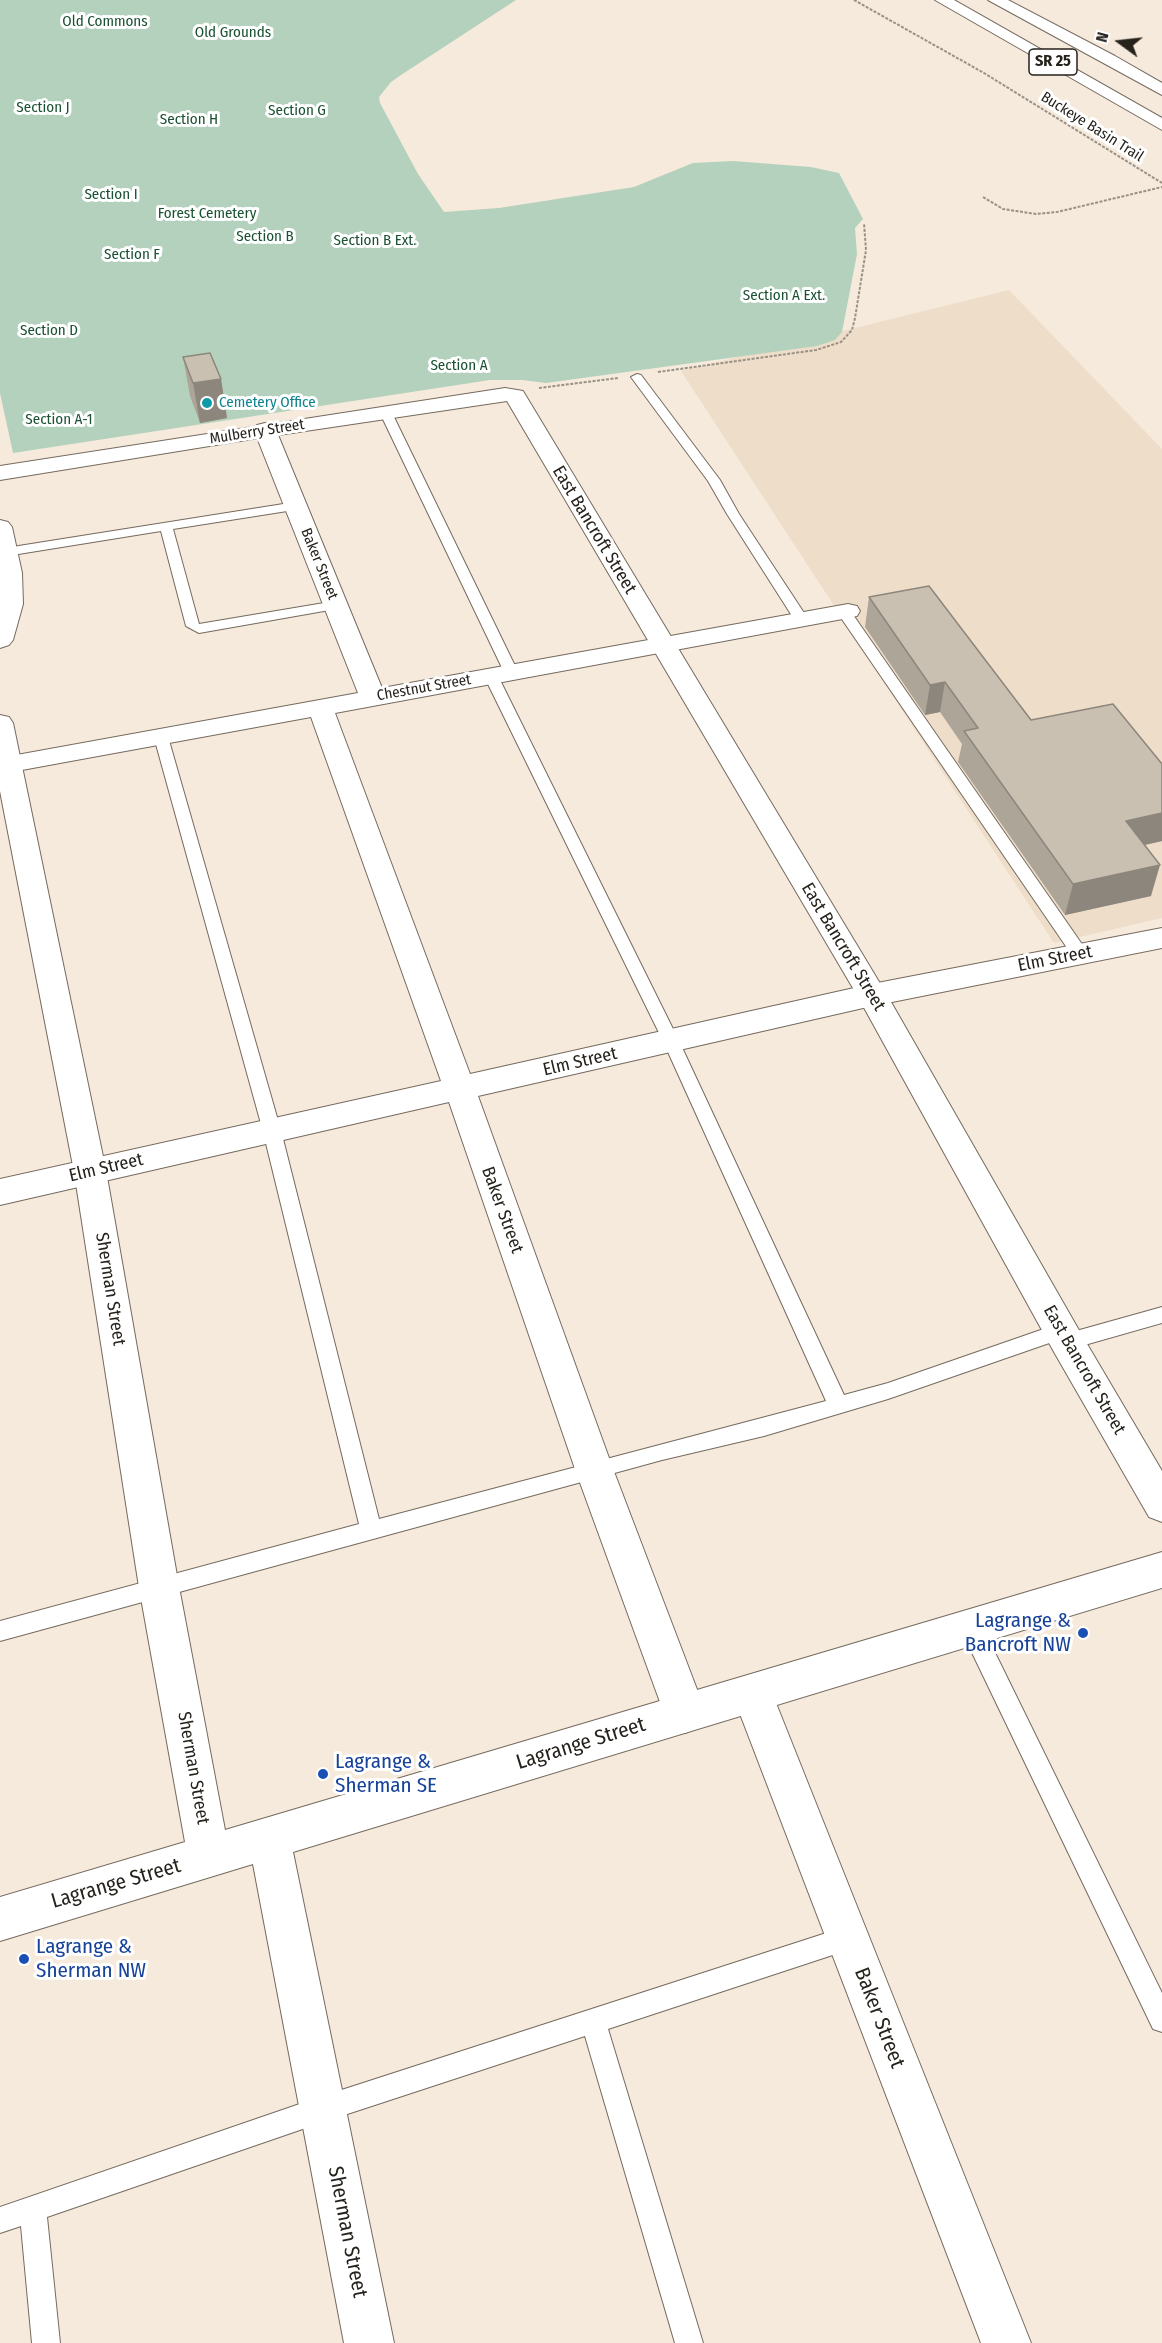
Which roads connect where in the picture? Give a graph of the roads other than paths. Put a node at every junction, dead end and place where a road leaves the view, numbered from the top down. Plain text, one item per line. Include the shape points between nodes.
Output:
1 (943, 0) edge
2 (996, 0) edge
3 (1162, 90) edge
4 (1162, 125) edge
5 (638, 376) road end
6 (527, 392) joint
7 (386, 413) junction
8 (265, 430) junction
9 (0, 473) edge
10 (296, 506) junction
11 (166, 527) junction
12 (2, 543) edge
13 (336, 605) junction
14 (846, 611) joint
15 (801, 619) junction
16 (0, 640) edge
17 (661, 644) junction
18 (501, 674) junction
19 (373, 698) junction
20 (320, 707) junction
21 (0, 723) edge
22 (161, 736) junction
23 (3, 765) edge
24 (1162, 938) edge
25 (1080, 954) junction
26 (873, 995) junction
27 (671, 1041) junction
28 (460, 1089) junction
29 (272, 1131) junction
30 (90, 1171) junction
31 (0, 1192) edge
32 (1162, 1315) edge
33 (1064, 1336) junction
34 (838, 1405) junction
35 (594, 1470) junction
36 (1162, 1505) edge
37 (371, 1530) junction
38 (1162, 1570) edge
39 (159, 1587) junction
40 (970, 1628) junction
41 (0, 1631) edge
42 (752, 1693) junction
43 (685, 1713) junction
44 (269, 1838) junction
45 (209, 1857) junction
46 (0, 1918) edge
47 (848, 1938) junction
48 (1162, 2020) edge
49 (593, 2021) junction
50 (323, 2109) junction
51 (33, 2209) junction
52 (0, 2220) edge
53 (46, 2343) edge
54 (369, 2343) edge
55 (689, 2343) edge
56 (1006, 2343) edge

1 - 4 street, SR 25
2 - 3 street, SR 25
5 - 15 lane via 714,480
6 - 7 street, Mulberry Street
6 - 17 street, East Bancroft Street
7 - 8 street, Mulberry Street
7 - 18 lane
8 - 9 street, Mulberry Street
8 - 10 street, Baker Street
10 - 11 lane
10 - 13 street, Baker Street
11 - 12 lane
11 - 13 lane via 193,626 199,629
12 - 16 street via 10,573 11,603
13 - 19 street, Baker Street
14 - 15 street, Chestnut Street
14 - 25 lane
15 - 17 street, Chestnut Street
17 - 18 street, Chestnut Street
17 - 26 street, East Bancroft Street
18 - 19 street, Chestnut Street
18 - 27 lane
19 - 20 street, Chestnut Street
20 - 22 street, Chestnut Street
20 - 28 street, Baker Street
21 - 23 street, Sherman Street
22 - 23 street, Chestnut Street
22 - 29 lane
23 - 30 street, Sherman Street
24 - 25 street, Elm Street
25 - 26 street, Elm Street
26 - 27 street, Elm Street
26 - 33 street, East Bancroft Street
27 - 28 street, Elm Street
27 - 34 lane
28 - 29 street, Elm Street
28 - 35 street, Baker Street
29 - 30 street, Elm Street
29 - 37 lane
30 - 31 street, Elm Street
30 - 39 street, Sherman Street
32 - 33 lane
33 - 34 lane
33 - 36 street, East Bancroft Street
34 - 35 lane
35 - 37 lane
35 - 43 street, Baker Street
37 - 39 lane
38 - 40 street, Lagrange Street
39 - 41 lane
39 - 45 street, Sherman Street
40 - 42 street, Lagrange Street
40 - 48 lane
42 - 43 street, Lagrange Street
42 - 47 street, Baker Street
43 - 44 street, Lagrange Street
44 - 45 street, Lagrange Street
44 - 50 street, Sherman Street
45 - 46 street, Lagrange Street
47 - 49 lane
47 - 56 street, Baker Street
49 - 50 lane
49 - 55 lane
50 - 51 lane
50 - 54 street, Sherman Street
51 - 52 lane
51 - 53 lane

